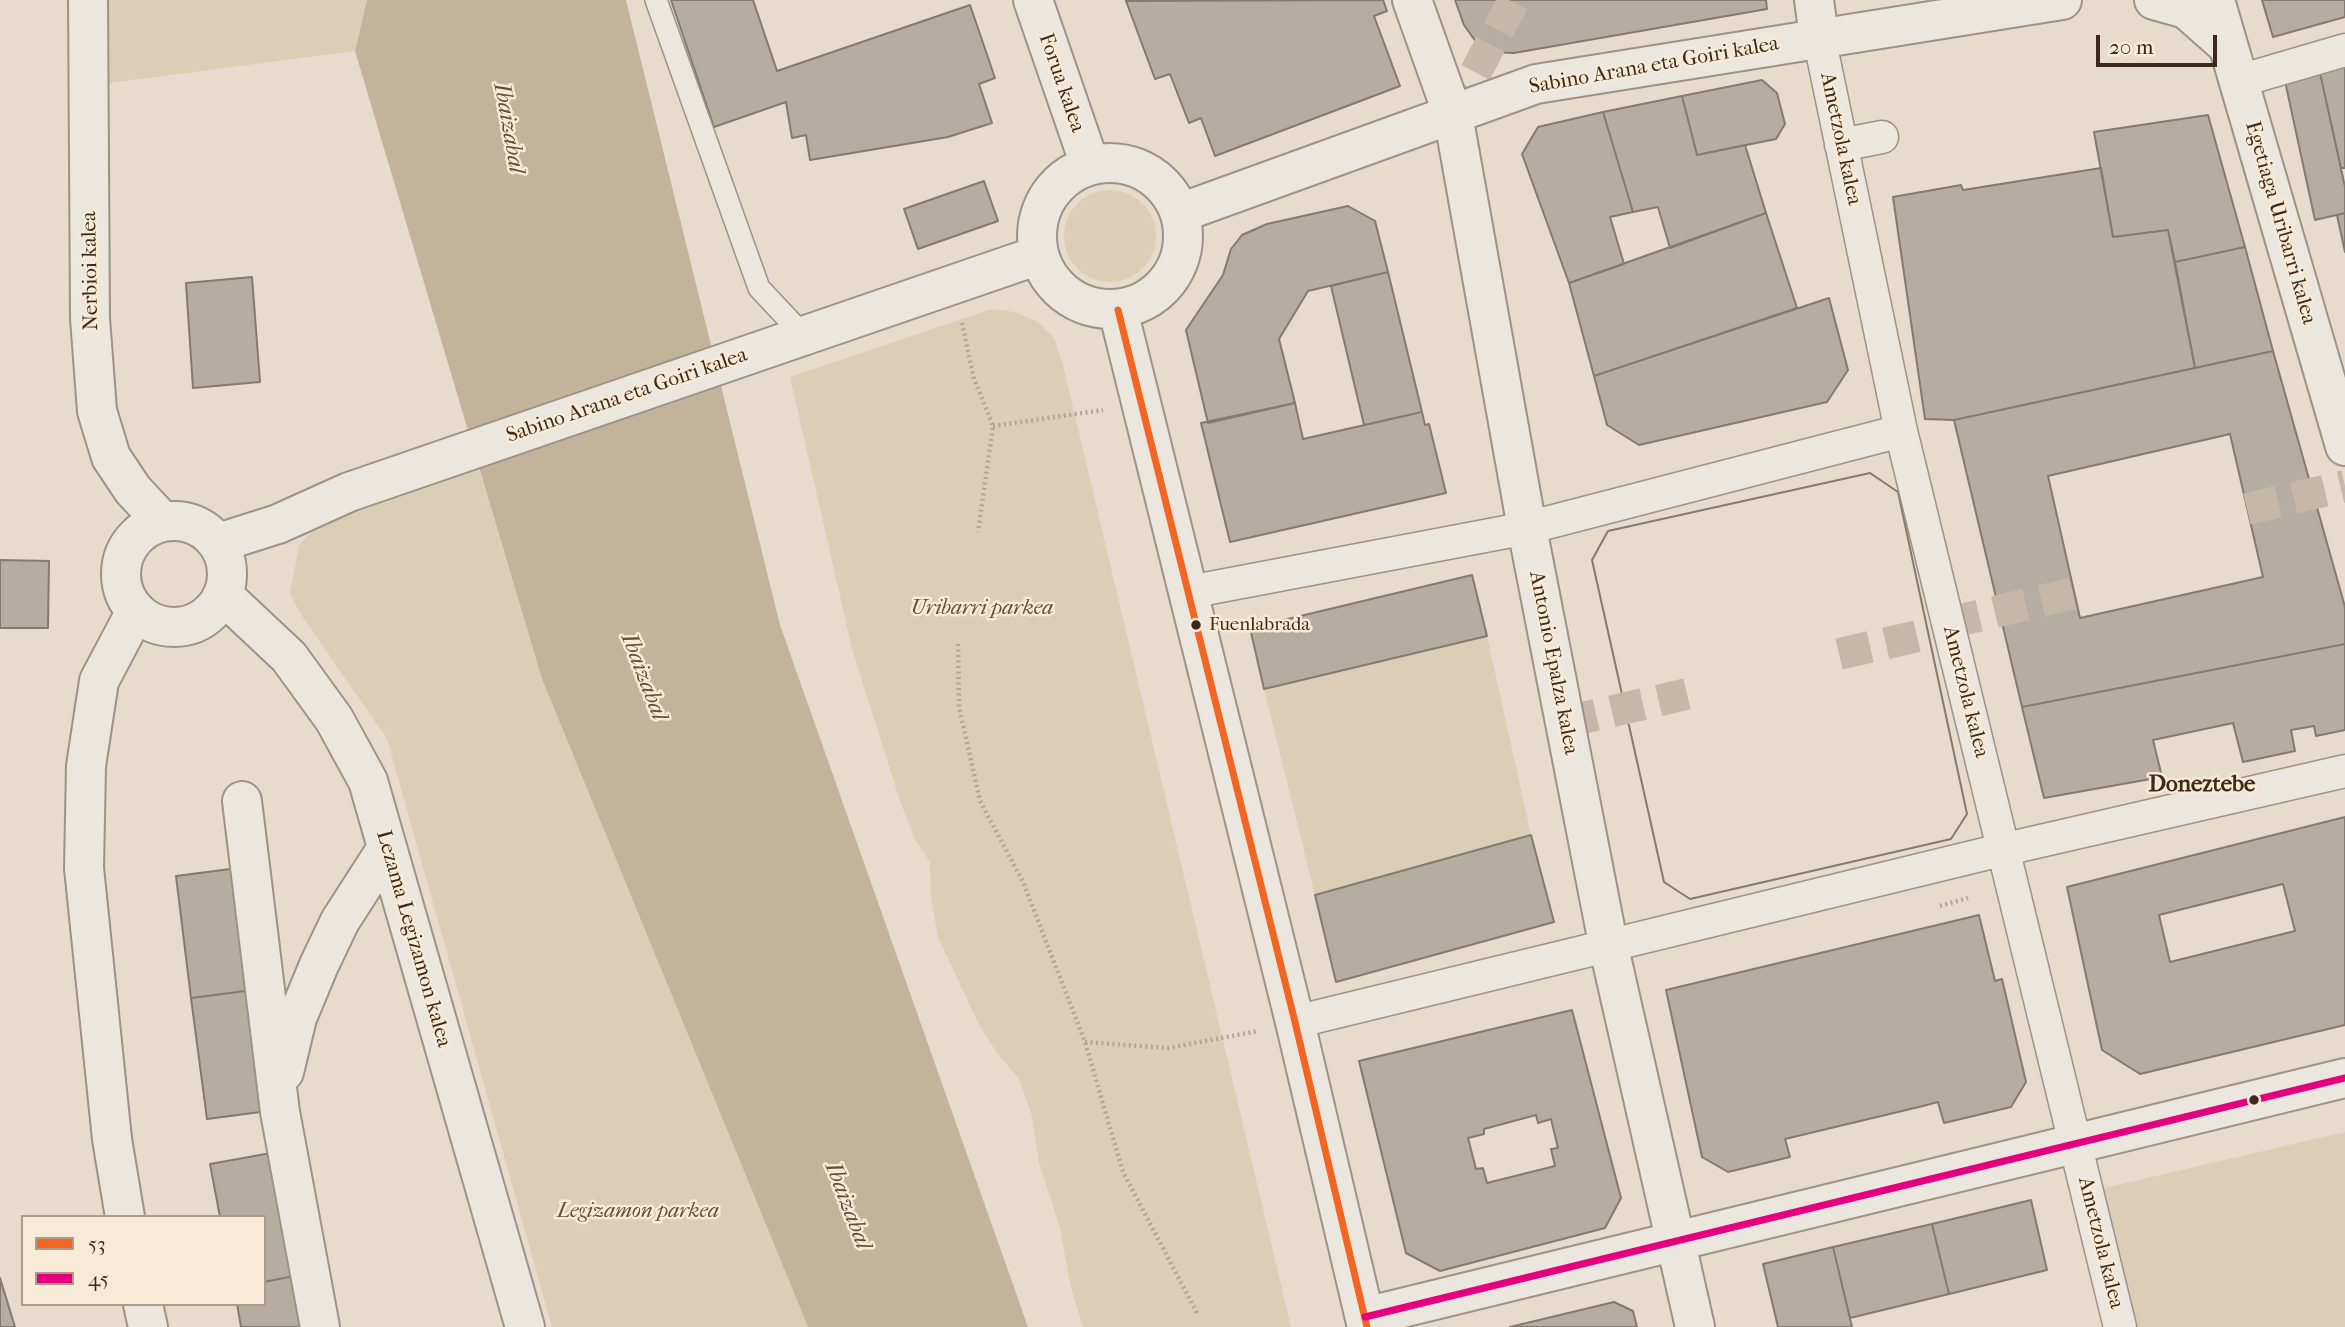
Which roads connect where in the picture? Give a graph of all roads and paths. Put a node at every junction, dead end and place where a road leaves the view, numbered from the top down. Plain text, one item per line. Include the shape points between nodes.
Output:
1 (88, 0) edge
2 (656, 0) edge
3 (1033, 0) edge
4 (1412, 0) edge
5 (1814, 0) edge
6 (2062, 0) edge
7 (2154, 0) edge
8 (2215, 0) edge
9 (1821, 46) junction
10 (2345, 51) edge
11 (2234, 63) junction
12 (1453, 115) junction
13 (1882, 137) dead end
14 (1841, 145) junction
15 (1090, 165) junction
16 (1180, 213) junction
17 (1039, 255) junction
18 (954, 284) junction
19 (1118, 310) junction
20 (804, 336) junction
21 (1075, 415) dead end
22 (993, 426) junction
23 (1901, 432) junction
24 (2345, 446) edge
25 (163, 522) junction
26 (1527, 528) junction
27 (978, 532) dead end
28 (218, 543) junction
29 (1189, 592) junction
30 (223, 595) junction
31 (136, 611) junction
32 (958, 644) dead end
33 (2345, 771) edge
34 (242, 801) dead end
35 (387, 848) junction
36 (2003, 850) junction
37 (1609, 948) junction
38 (1295, 1022) junction
39 (1224, 1038) dead end
40 (1085, 1042) junction
41 (2345, 1078) edge
42 (279, 1112) junction
43 (2076, 1144) junction
44 (125, 1215) edge
45 (1675, 1242) junction
46 (143, 1306) edge
47 (1198, 1315) dead end
48 (1366, 1322) edge
49 (148, 1327) edge
50 (320, 1327) edge
51 (525, 1327) edge
52 (1695, 1327) edge
53 (2120, 1327) edge

1 - 25 street, Nerbioi kalea via 90,318 97,411 111,457
2 - 20 lane via 759,288
3 - 15 street, Forua kalea
4 - 12 street, Antonio Epalza kalea
5 - 9 street, Ametzola kalea
6 - 9 street, Sabino Arana eta Goiri kalea
7 - 11 street via 2186,9
8 - 11 street, Egetiaga Uribarri kalea
9 - 12 street, Sabino Arana eta Goiri kalea via 1536,84
9 - 14 street, Ametzola kalea
10 - 11 street
11 - 24 street, Egetiaga Uribarri kalea
12 - 16 street, Sabino Arana eta Goiri kalea
12 - 26 street, Antonio Epalza kalea
13 - 14 street
14 - 23 street, Ametzola kalea
15 - 16 street via 1135,166 1163,185
15 - 17 street via 1069,175 1041,211
16 - 19 street via 1184,239 1178,265 1164,287 1143,303
17 - 18 street, Sabino Arana eta Goiri kalea
17 - 19 street via 1050,278 1068,297 1092,308
18 - 20 street, Sabino Arana eta Goiri kalea
18 - 22 path via 974,379
19 - 29 street
20 - 28 street, Sabino Arana eta Goiri kalea via 349,492 278,524
21 - 22 path
22 - 27 path
23 - 26 street
23 - 36 street, Ametzola kalea
25 - 28 street via 193,524
25 - 31 street via 136,536 121,565 126,598
26 - 29 street
26 - 37 street, Antonio Epalza kalea
28 - 30 street via 226,568
29 - 38 street
30 - 31 street via 213,610 183,626 166,627
30 - 35 street, Lezama Legizamon kalea via 289,657 334,719 368,781
31 - 44 street via 99,681 86,766 84,855 112,1139
32 - 40 path via 959,707 981,801 1023,882
33 - 36 street
34 - 42 street
35 - 42 street via 340,921 297,1018 286,1053
35 - 51 street, Lezama Legizamon kalea
36 - 37 street
36 - 43 street, Ametzola kalea
37 - 38 street
37 - 45 street, Antonio Epalza kalea
38 - 48 street
39 - 40 path via 1168,1048
40 - 47 path via 1123,1172
41 - 43 street
42 - 50 street
43 - 45 street
43 - 53 street, Ametzola kalea
45 - 48 street
45 - 52 street, Antonio Epalza kalea
46 - 49 street

